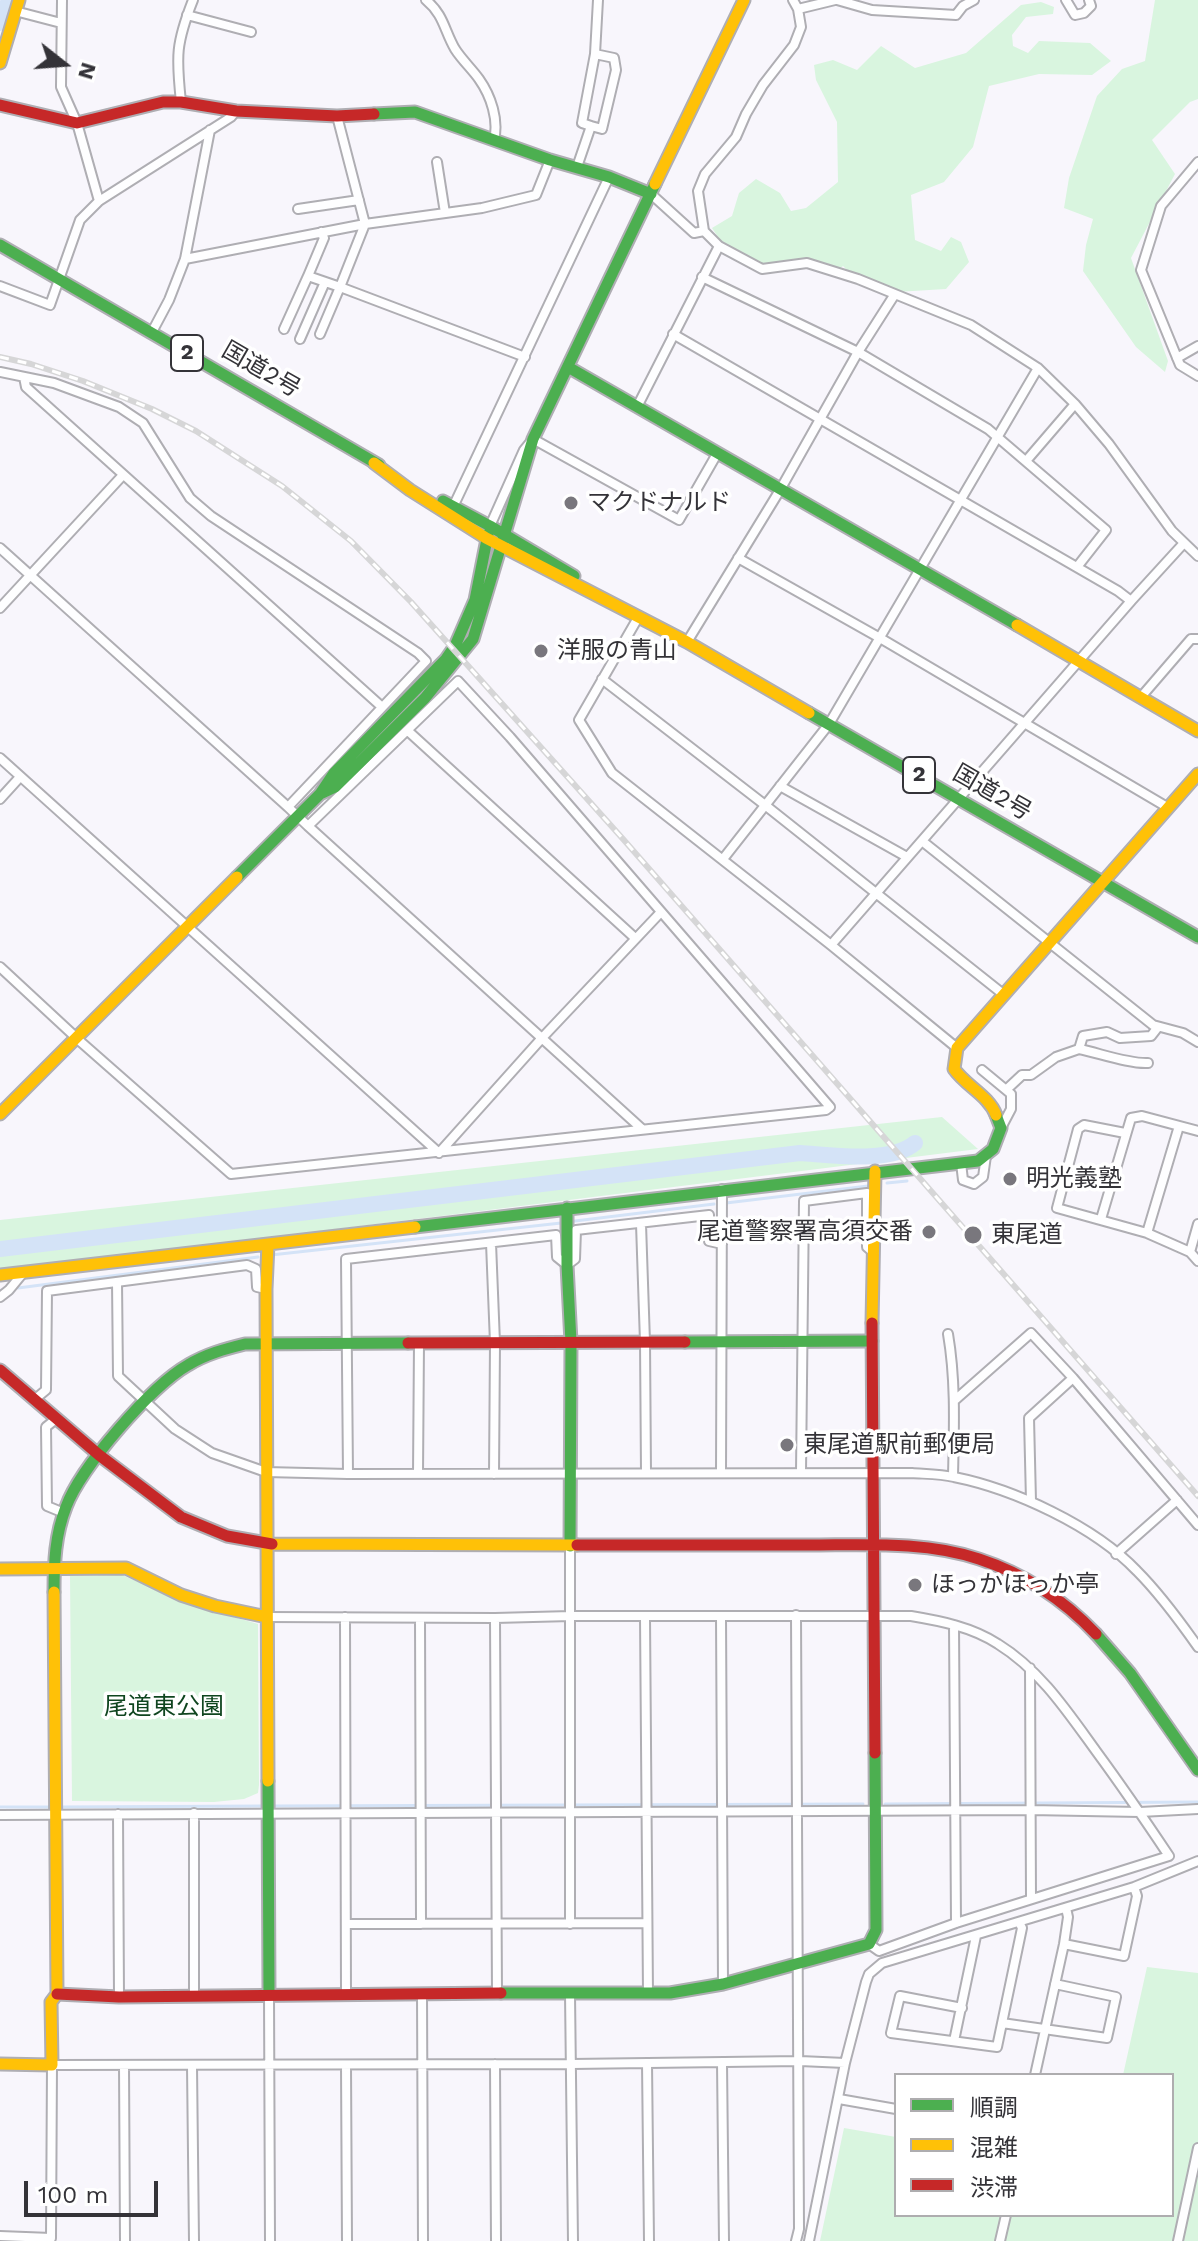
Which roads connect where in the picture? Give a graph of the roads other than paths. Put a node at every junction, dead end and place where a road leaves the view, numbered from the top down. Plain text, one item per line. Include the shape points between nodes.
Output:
1 (62, 0) edge
2 (193, 0) edge
3 (426, 0) edge
4 (598, 0) edge
5 (744, 0) edge
6 (836, 0) edge
7 (974, 0) edge
8 (1066, 0) edge
9 (1089, 0) edge
10 (795, 4) edge
11 (17, 5) edge
12 (187, 15) junction
13 (61, 23) junction
14 (251, 32) dead end
15 (595, 54) junction
16 (0, 63) edge
17 (181, 102) junction
18 (0, 105) edge
19 (236, 111) junction
20 (337, 116) junction
21 (77, 123) junction
22 (591, 126) junction
23 (210, 130) junction
24 (494, 140) junction
25 (550, 160) junction
26 (437, 162) dead end
27 (1198, 162) edge
28 (577, 167) junction
29 (609, 177) junction
30 (651, 194) junction
31 (359, 200) junction
32 (99, 201) junction
33 (298, 209) dead end
34 (445, 213) junction
35 (365, 224) junction
36 (704, 231) junction
37 (321, 232) junction
38 (0, 245) edge
39 (719, 246) junction
40 (185, 259) junction
41 (308, 276) junction
42 (702, 277) junction
43 (60, 280) junction
44 (325, 282) junction
45 (0, 286) edge
46 (340, 287) junction
47 (895, 294) junction
48 (284, 329) dead end
49 (152, 332) junction
50 (320, 334) dead end
51 (673, 334) junction
52 (300, 339) dead end
53 (1198, 346) edge
54 (858, 352) junction
55 (525, 357) junction
56 (1177, 358) junction
57 (568, 367) junction
58 (1038, 368) junction
59 (0, 372) edge
60 (1198, 376) edge
61 (24, 377) junction
62 (1075, 404) junction
63 (638, 405) junction
64 (821, 421) junction
65 (998, 436) junction
66 (533, 439) junction
67 (718, 452) junction
68 (1026, 461) junction
69 (374, 463) junction
70 (123, 475) junction
71 (780, 490) junction
72 (960, 501) junction
73 (453, 507) junction
74 (489, 532) junction
75 (502, 539) junction
76 (1184, 543) junction
77 (0, 548) edge
78 (1198, 556) edge
79 (738, 558) junction
80 (1077, 567) junction
81 (919, 569) junction
82 (30, 576) junction
83 (1131, 601) junction
84 (0, 608) edge
85 (639, 616) junction
86 (880, 638) junction
87 (1198, 639) edge
88 (687, 642) junction
89 (1079, 660) junction
90 (602, 679) junction
91 (1141, 697) junction
92 (382, 707) junction
93 (1025, 723) junction
94 (829, 724) junction
95 (408, 731) junction
96 (1198, 731) edge
97 (0, 758) edge
98 (20, 777) junction
99 (1196, 783) edge
100 (780, 786) junction
101 (320, 794) junction
102 (958, 798) junction
103 (0, 799) edge
104 (765, 805) junction
105 (288, 807) junction
106 (1167, 807) junction
107 (297, 817) junction
108 (308, 826) junction
109 (922, 841) junction
110 (907, 857) junction
111 (723, 859) junction
112 (1103, 883) junction
113 (876, 893) junction
114 (661, 912) junction
115 (188, 926) junction
116 (1198, 937) edge
117 (635, 938) junction
118 (1049, 944) junction
119 (831, 945) junction
120 (0, 967) edge
121 (1003, 994) junction
122 (1158, 1027) junction
123 (76, 1038) junction
124 (542, 1038) junction
125 (1120, 1038) junction
126 (1198, 1042) edge
127 (957, 1048) junction
128 (1079, 1049) junction
129 (1118, 1057) junction
130 (1148, 1063) dead end
131 (982, 1070) dead end
132 (1007, 1089) junction
133 (0, 1114) edge
134 (1179, 1126) junction
135 (1001, 1128) junction
136 (642, 1129) junction
137 (1198, 1131) edge
138 (1125, 1133) junction
139 (439, 1153) junction
140 (986, 1156) junction
141 (961, 1163) junction
142 (875, 1171) junction
143 (722, 1189) junction
144 (567, 1208) junction
145 (1101, 1219) junction
146 (641, 1224) junction
147 (1198, 1224) edge
148 (1147, 1233) junction
149 (491, 1243) junction
150 (268, 1244) junction
151 (722, 1244) junction
152 (1190, 1252) junction
153 (874, 1254) junction
154 (1198, 1261) edge
155 (567, 1265) junction
156 (23, 1273) junction
157 (0, 1275) edge
158 (117, 1282) junction
159 (266, 1289) junction
160 (0, 1297) edge
161 (948, 1334) dead end
162 (802, 1341) junction
163 (872, 1341) junction
164 (571, 1342) junction
165 (645, 1342) junction
166 (721, 1342) junction
167 (267, 1343) junction
168 (348, 1343) junction
169 (419, 1343) junction
170 (495, 1343) junction
171 (0, 1370) edge
172 (1073, 1378) junction
173 (34, 1400) junction
174 (145, 1400) junction
175 (955, 1400) junction
176 (56, 1419) junction
177 (99, 1455) junction
178 (266, 1472) junction
179 (801, 1472) junction
180 (646, 1473) junction
181 (721, 1473) junction
182 (872, 1473) junction
183 (348, 1474) junction
184 (418, 1474) junction
185 (494, 1474) junction
186 (569, 1474) junction
187 (953, 1476) junction
188 (1177, 1500) junction
189 (1031, 1501) junction
190 (64, 1513) junction
191 (1198, 1525) edge
192 (267, 1544) junction
193 (874, 1545) junction
194 (570, 1546) junction
195 (1116, 1554) junction
196 (54, 1568) junction
197 (0, 1569) edge
198 (796, 1615) junction
199 (571, 1616) junction
200 (721, 1616) junction
201 (873, 1616) junction
202 (267, 1617) junction
203 (345, 1617) junction
204 (645, 1617) junction
205 (420, 1618) junction
206 (495, 1618) junction
207 (954, 1625) junction
208 (1198, 1647) edge
209 (1030, 1668) junction
210 (1198, 1770) edge
211 (797, 1806) junction
212 (954, 1806) junction
213 (1030, 1806) junction
214 (1135, 1806) junction
215 (571, 1807) junction
216 (646, 1807) junction
217 (722, 1807) junction
218 (268, 1808) junction
219 (346, 1808) junction
220 (495, 1808) junction
221 (55, 1809) junction
222 (421, 1809) junction
223 (1198, 1809) edge
224 (875, 1811) junction
225 (194, 1813) junction
226 (118, 1814) junction
227 (0, 1815) edge
228 (1198, 1861) edge
229 (1134, 1887) junction
230 (1031, 1899) junction
231 (1066, 1908) junction
232 (1019, 1922) junction
233 (646, 1923) junction
234 (956, 1923) junction
235 (346, 1924) junction
236 (421, 1924) junction
237 (497, 1924) junction
238 (570, 1924) junction
239 (976, 1936) junction
240 (1064, 1944) junction
241 (874, 1947) junction
242 (882, 1963) junction
243 (798, 1964) junction
244 (723, 1984) junction
245 (1055, 1984) junction
246 (422, 1993) junction
247 (497, 1993) junction
248 (57, 1994) junction
249 (269, 1994) junction
250 (346, 1994) junction
251 (570, 1994) junction
252 (648, 1994) junction
253 (194, 1995) junction
254 (119, 1997) junction
255 (962, 2008) junction
256 (1002, 2023) junction
257 (1044, 2029) junction
258 (954, 2041) junction
259 (800, 2061) junction
260 (647, 2063) junction
261 (722, 2063) junction
262 (845, 2063) junction
263 (0, 2064) edge
264 (269, 2064) junction
265 (421, 2064) junction
266 (495, 2064) junction
267 (572, 2064) junction
268 (52, 2065) junction
269 (124, 2065) junction
270 (346, 2065) junction
271 (192, 2066) junction
272 (1035, 2073) edge
273 (839, 2099) junction
274 (894, 2109) edge
275 (1198, 2148) edge
276 (1006, 2217) edge
277 (0, 2236) edge
278 (51, 2240) edge
279 (125, 2241) edge
280 (194, 2241) edge
281 (270, 2241) edge
282 (347, 2241) edge
283 (423, 2241) edge
284 (496, 2241) edge
285 (573, 2241) edge
286 (649, 2241) edge
287 (724, 2241) edge
288 (796, 2241) edge
289 (809, 2241) edge
290 (1000, 2241) edge
291 (1178, 2241) edge

1 - 13 street
2 - 12 street
3 - 24 street via 438,10 455,49 481,82 493,110
4 - 15 street
5 - 30 main road
6 - 7 street via 872,10 956,15
6 - 10 street
8 - 9 street via 1075,15 1091,6
10 - 36 street via 801,27 794,45 698,191
11 - 13 street
11 - 16 main road
12 - 14 street
12 - 17 street via 178,46
13 - 21 street via 61,87
15 - 22 street via 582,123
15 - 22 street via 614,58 616,70 602,129
17 - 19 main road
17 - 21 main road
18 - 21 main road
19 - 20 main road
19 - 23 street
20 - 24 main road via 415,112
20 - 31 street
21 - 32 street
22 - 28 street
23 - 32 street
23 - 40 street
24 - 25 main road
25 - 28 main road
25 - 34 street via 536,195
26 - 34 street
27 - 56 street via 1161,206 1141,270
28 - 29 main road
29 - 30 main road
29 - 55 street
30 - 36 street via 694,233
30 - 57 main road
31 - 33 street
31 - 35 street
32 - 43 street via 80,220
34 - 35 street
35 - 37 street
35 - 46 street
36 - 39 street
37 - 40 street
37 - 41 street via 324,238
38 - 43 main road, 国道2号 / 2
39 - 42 street
39 - 47 street via 762,269 807,263
40 - 49 street
41 - 44 street
41 - 48 street
42 - 51 street
42 - 54 street
43 - 45 street via 50,305
43 - 49 main road, 国道2号 / 2
44 - 46 street
44 - 52 street
46 - 50 street
46 - 55 street
47 - 54 street
47 - 58 street via 971,325
49 - 69 main road, 国道2号 / 2
51 - 63 street
51 - 64 street
53 - 56 street
54 - 64 street
54 - 65 street
55 - 73 street
56 - 60 street
57 - 63 main road
57 - 66 main road
58 - 62 street
58 - 65 street
59 - 61 street
61 - 70 street via 26,387
61 - 92 street via 119,407 143,423 190,498 211,516 418,653 426,661
62 - 68 street
62 - 76 street
63 - 67 main road
64 - 71 street
64 - 72 street
65 - 68 street
65 - 72 street
66 - 67 street via 679,520
66 - 74 street
66 - 75 main road
67 - 71 main road
68 - 80 street via 1106,530
69 - 73 main road, 国道2号 / 2
69 - 74 main road, 国道2号 / 2 via 405,489
70 - 82 street
70 - 92 street
71 - 79 street
71 - 81 main road
72 - 80 street
72 - 81 street
73 - 74 main road, 国道2号 / 2
74 - 75 main road, 国道2号 / 2
74 - 101 main road via 458,645
75 - 85 main road, 国道2号 / 2 via 600,599
75 - 101 main road via 473,639 454,667 335,787
76 - 78 street
76 - 83 street
77 - 82 street
79 - 86 street
79 - 88 street
80 - 83 street
81 - 86 street
81 - 89 main road
82 - 84 street
82 - 105 street
83 - 89 street
85 - 88 main road, 国道2号 / 2
85 - 90 street
86 - 93 street
86 - 94 street
87 - 91 street via 1191,639
88 - 94 main road, 国道2号 / 2
89 - 91 main road
89 - 93 street
90 - 104 street
90 - 111 street via 579,720 612,773
91 - 96 main road
92 - 105 street
93 - 102 street
93 - 106 street
94 - 100 street
94 - 102 main road, 国道2号 / 2
95 - 108 street
95 - 114 street via 458,681
95 - 117 street
97 - 98 street
98 - 103 street
98 - 115 street
99 - 106 main road
100 - 104 street
100 - 110 street
101 - 107 main road
102 - 109 street
102 - 112 main road, 国道2号 / 2
104 - 111 street
104 - 113 street
105 - 107 street
106 - 112 main road
107 - 108 street
107 - 115 main road
108 - 124 street
109 - 110 street
109 - 118 street
110 - 113 street
111 - 119 street
112 - 116 main road, 国道2号 / 2
112 - 118 main road
113 - 119 street
113 - 121 street
114 - 117 street
114 - 136 street via 830,1107
115 - 123 main road
115 - 139 street
117 - 124 street
118 - 121 main road
118 - 122 street
119 - 127 street
120 - 123 street
121 - 127 main road
122 - 125 street via 1151,1036
122 - 126 street
123 - 133 main road
123 - 139 street via 231,1174
124 - 136 street
124 - 139 street
125 - 128 street via 1107,1032 1083,1036
125 - 129 street
127 - 135 main road via 954,1069 993,1106
128 - 129 street
128 - 132 street via 1022,1075
129 - 130 street
131 - 132 street
132 - 135 street via 1011,1109
134 - 137 street
134 - 138 street via 1142,1116 1131,1118
134 - 148 street
135 - 140 main road
136 - 139 street
138 - 145 street
138 - 145 street via 1084,1125 1078,1129 1057,1208
140 - 141 main road
140 - 141 street via 983,1177 974,1184 963,1180
141 - 142 main road
142 - 143 main road
142 - 153 main road
143 - 144 main road
143 - 151 street
144 - 150 main road
144 - 155 main road
145 - 148 street
146 - 151 street via 709,1215 709,1241
146 - 155 street via 576,1230 575,1259
146 - 165 street
147 - 152 street
148 - 152 street
149 - 155 street via 556,1235 557,1257
149 - 168 street via 346,1259
149 - 170 street
150 - 156 main road
150 - 159 main road
151 - 166 street
152 - 154 street
153 - 162 street via 867,1247 867,1193 804,1201
153 - 163 main road
155 - 164 main road
156 - 157 main road
156 - 160 street
158 - 159 street via 247,1265 256,1269 257,1287
158 - 173 street via 47,1291 46,1390
158 - 174 street via 118,1376
159 - 167 main road
161 - 175 street
162 - 163 main road
162 - 166 main road
162 - 179 street
163 - 182 main road
164 - 165 main road
164 - 170 main road
164 - 186 main road
165 - 166 main road
165 - 180 street
166 - 181 street
167 - 168 main road
167 - 174 main road via 200,1356
167 - 178 main road
168 - 169 main road
168 - 183 street
169 - 170 main road
169 - 184 street
170 - 185 street
171 - 173 main road
172 - 175 street via 1031,1333
172 - 188 street
172 - 189 street via 1029,1418
173 - 176 main road
174 - 177 main road
174 - 178 street via 175,1429 212,1453
175 - 187 street
176 - 177 main road
176 - 190 street via 46,1427 47,1506
177 - 190 main road via 73,1489
177 - 192 main road via 181,1517 227,1536
178 - 183 street
178 - 192 main road
179 - 181 street
179 - 182 street
180 - 181 street
180 - 186 street
182 - 187 street
182 - 193 main road
183 - 184 street
184 - 185 street
185 - 186 street
186 - 194 main road
187 - 189 street
188 - 191 street
188 - 195 street
189 - 195 street via 1087,1531
190 - 196 main road
192 - 194 main road
192 - 202 main road
193 - 194 main road
193 - 201 main road
193 - 210 main road via 975,1557 1045,1588 1082,1616 1109,1646
194 - 199 street
195 - 208 street via 1174,1613
196 - 197 main road
196 - 202 main road via 126,1568 181,1595
196 - 221 main road
198 - 200 street
198 - 201 street
198 - 211 street
199 - 204 street
199 - 206 street
199 - 215 street
200 - 204 street
200 - 217 street
201 - 207 street via 911,1616
201 - 224 main road
202 - 203 street
202 - 218 main road
203 - 205 street
203 - 219 street
204 - 216 street
205 - 206 street
205 - 222 street
206 - 220 street
207 - 209 street via 995,1642
207 - 212 street
209 - 213 street
209 - 214 street
211 - 217 street
211 - 224 street
211 - 243 street
212 - 213 street
212 - 224 street
212 - 234 street
213 - 214 street
213 - 230 street
214 - 223 street
214 - 230 street via 1169,1856
215 - 216 street
215 - 220 street
215 - 238 street
216 - 217 street
216 - 233 street
217 - 244 street
218 - 219 street
218 - 225 street
218 - 249 main road
219 - 222 street
219 - 235 street
220 - 222 street
220 - 237 street
221 - 226 street
221 - 227 street
221 - 248 main road
222 - 236 street
224 - 241 main road
225 - 226 street
225 - 253 street
226 - 254 street
228 - 229 street
229 - 231 street
229 - 240 street via 1137,1896 1124,1956
230 - 234 street
231 - 232 street
231 - 240 street
232 - 239 street
232 - 256 street
233 - 238 street
233 - 252 street
234 - 241 street
235 - 236 street
235 - 250 street
236 - 237 street
237 - 238 street
237 - 247 street
239 - 242 street
239 - 255 street
240 - 245 street
241 - 242 street
241 - 243 main road
242 - 262 street via 866,1982
243 - 244 main road
243 - 259 street
244 - 252 main road
245 - 257 street
245 - 257 street via 1116,1997 1107,2038
246 - 247 main road
246 - 250 main road
246 - 265 street
247 - 251 main road
248 - 254 main road
248 - 268 main road via 51,2002
249 - 250 main road
249 - 253 main road
249 - 264 street
251 - 252 main road
251 - 267 street
253 - 254 main road
255 - 258 street
255 - 258 street via 900,1996 891,2033
256 - 257 street
256 - 258 street via 997,2047
257 - 272 street
259 - 261 street
259 - 262 street
259 - 288 street
260 - 261 street
260 - 267 street
260 - 286 street
261 - 287 street
262 - 273 street
263 - 268 main road
264 - 270 street
264 - 271 street
264 - 281 street
265 - 266 street
265 - 270 street
265 - 283 street
266 - 267 street
266 - 284 street
267 - 285 street
268 - 269 street
268 - 278 street
269 - 271 street
269 - 279 street
270 - 282 street
271 - 280 street
273 - 274 street
273 - 289 street
275 - 291 street
276 - 290 street
277 - 278 street

